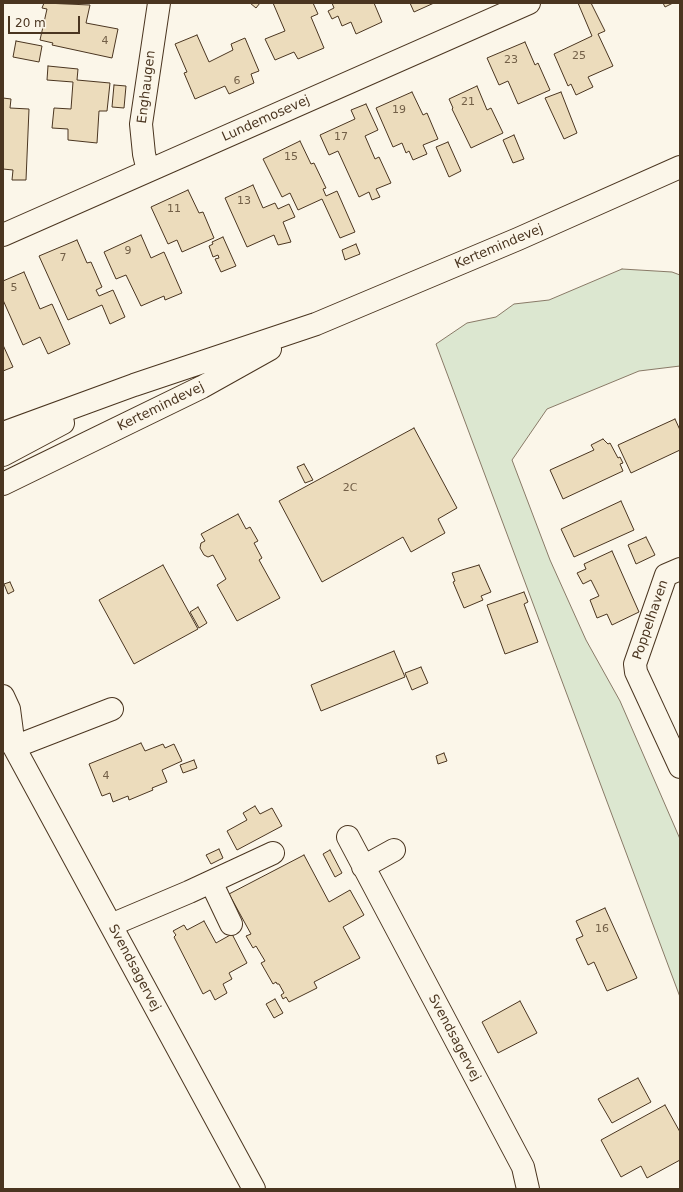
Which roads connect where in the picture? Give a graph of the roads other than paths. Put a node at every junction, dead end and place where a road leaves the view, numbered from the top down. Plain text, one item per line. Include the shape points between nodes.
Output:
1 (159, 3) edge
2 (530, 3) edge
3 (680, 167) edge
4 (148, 171) junction
5 (3, 235) edge
6 (316, 324) junction
7 (134, 385) junction
8 (3, 433) edge
9 (3, 455) edge
10 (3, 484) edge
11 (680, 569) edge
12 (3, 696) edge
13 (112, 709) dead end
14 (9, 740) edge
15 (680, 767) edge
16 (348, 837) dead end
17 (394, 850) dead end
18 (273, 853) dead end
19 (363, 867) junction
20 (211, 882) junction
21 (232, 924) dead end
22 (111, 925) junction
23 (254, 1189) edge
24 (528, 1189) edge

1 - 4 street, Enghaugen via 141,124
2 - 4 street, Lundemosevej
3 - 6 street, Kertemindevej
4 - 5 street, Lundemosevej
6 - 7 street, Kertemindevej
6 - 10 street, Kertemindevej via 202,388
7 - 8 street, Kertemindevej
7 - 9 street
11 - 15 street, Poppelhaven via 666,575 635,664 636,672
12 - 14 street, Svendsagervej via 9,709
13 - 14 street
14 - 22 street, Svendsagervej
16 - 19 street, Svendsagervej
17 - 19 street
18 - 20 street
19 - 24 street, Svendsagervej via 523,1167
20 - 21 street
20 - 22 street
22 - 23 street, Svendsagervej

